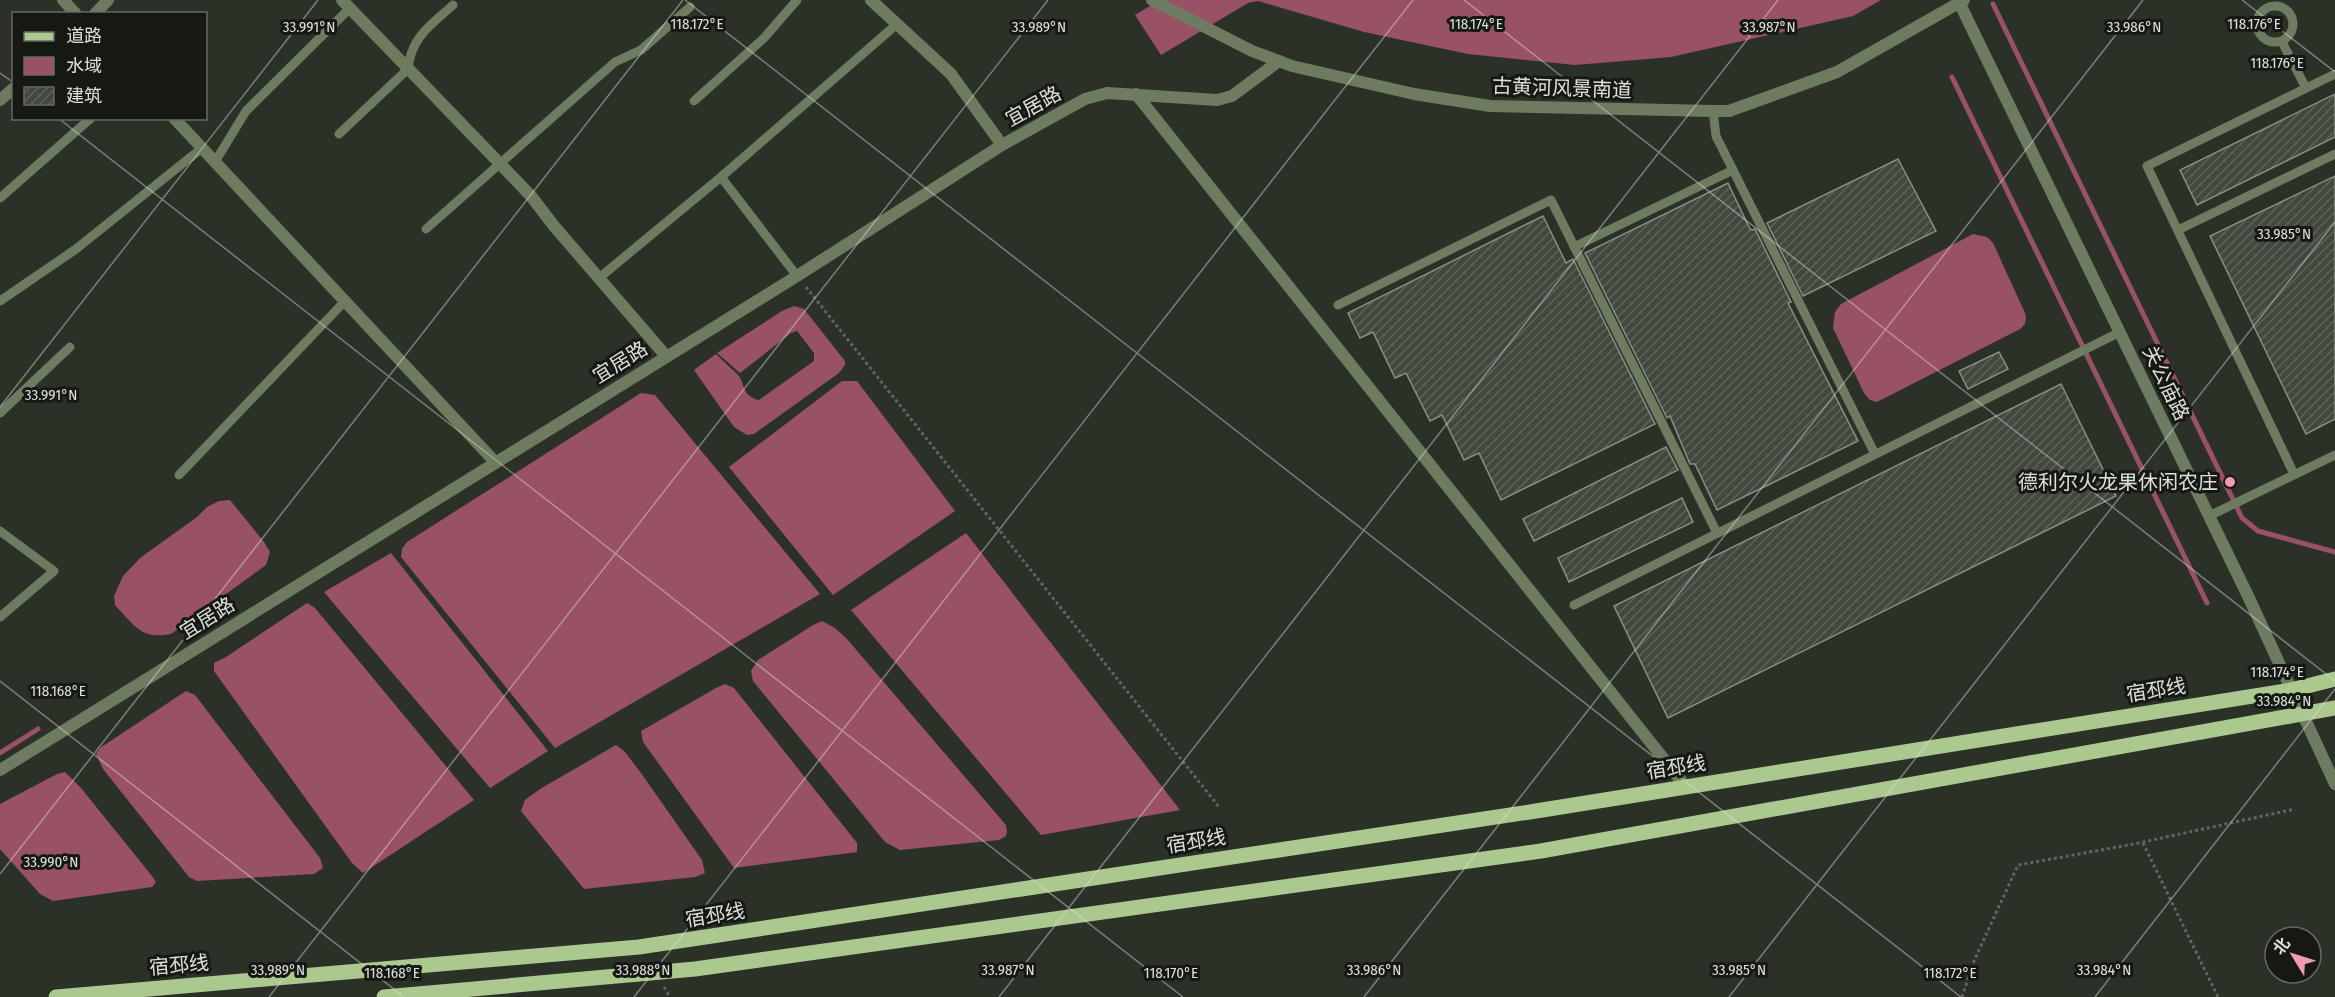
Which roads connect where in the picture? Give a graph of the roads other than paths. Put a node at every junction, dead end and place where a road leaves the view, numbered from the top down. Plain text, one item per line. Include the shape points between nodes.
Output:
1 (63, 0) edge
2 (108, 0) edge
3 (797, 0) edge
4 (871, 0) edge
5 (1152, 0) edge
6 (1961, 2) edge
7 (346, 4) edge
8 (2265, 4) edge
9 (453, 5) dead end
10 (690, 7) dead end
11 (74, 12) edge
12 (97, 12) edge
13 (897, 24) junction
14 (2282, 42) junction
15 (1279, 61) junction
16 (408, 69) junction
17 (2335, 74) edge
18 (2306, 88) junction
19 (12, 90) edge
20 (1136, 94) junction
21 (0, 100) edge
22 (694, 101) dead end
23 (1713, 111) junction
24 (89, 120) edge
25 (176, 120) edge
26 (339, 134) dead end
27 (1002, 146) junction
28 (202, 148) junction
29 (2335, 154) edge
30 (214, 162) junction
31 (500, 164) junction
32 (1733, 171) junction
33 (721, 177) junction
34 (0, 198) edge
35 (426, 230) dead end
36 (2178, 230) junction
37 (1574, 247) junction
38 (797, 276) junction
39 (599, 278) junction
40 (0, 301) edge
41 (345, 301) junction
42 (1338, 305) dead end
43 (2120, 332) junction
44 (70, 347) dead end
45 (666, 356) junction
46 (0, 413) edge
47 (1875, 454) junction
48 (2335, 454) edge
49 (495, 462) junction
50 (2294, 474) junction
51 (179, 476) dead end
52 (2209, 516) junction
53 (0, 531) edge
54 (1717, 533) junction
55 (1574, 605) dead end
56 (0, 617) edge
57 (2335, 679) edge
58 (2291, 690) junction
59 (2335, 708) edge
60 (2302, 716) junction
61 (0, 770) edge
62 (2335, 784) edge
63 (1686, 787) junction
64 (56, 997) edge
65 (384, 997) edge

1 - 11 street
2 - 12 street
3 - 22 lane via 764,38
4 - 13 street
5 - 15 street, 古黄河风景南道 via 1251,51
6 - 23 street, 古黄河风景南道 via 1837,72 1729,111
6 - 43 street, 关公庙路
7 - 16 street
7 - 30 lane via 246,111
8 - 14 lane via 2256,23 2258,32 2264,40
8 - 14 lane via 2286,9 2293,18 2294,28
9 - 16 lane via 421,34 410,53
10 - 31 lane via 641,50 615,62
13 - 27 street via 951,74
13 - 33 lane
14 - 18 lane
15 - 20 street, 宜居路 via 1232,96 1217,100
15 - 23 street, 古黄河风景南道 via 1414,94 1490,106
16 - 26 lane
16 - 31 street
17 - 18 lane
18 - 36 lane via 2147,166
19 - 21 street
20 - 27 street, 宜居路 via 1107,93 1085,99
20 - 63 street
23 - 32 lane via 1716,136
24 - 34 lane
25 - 28 street
27 - 38 street, 宜居路
28 - 30 street
28 - 40 lane via 76,249
29 - 36 lane
30 - 41 street
31 - 35 lane
31 - 39 street
32 - 37 lane
32 - 47 lane
33 - 38 lane
33 - 39 lane
36 - 50 lane
37 - 42 lane via 1551,200
37 - 54 lane
38 - 45 street, 宜居路
39 - 45 street
41 - 49 street
41 - 51 lane
43 - 47 lane
43 - 52 street, 关公庙路
44 - 46 lane
45 - 49 street, 宜居路
47 - 54 lane
48 - 50 lane
49 - 61 street, 宜居路
50 - 52 lane
52 - 58 street, 关公庙路
53 - 56 lane via 54,571
54 - 55 lane
57 - 58 main road, 宿邳线
58 - 60 street, 关公庙路
58 - 63 main road, 宿邳线
59 - 60 main road
60 - 62 street, 关公庙路
60 - 65 main road via 1541,851 695,969
63 - 64 main road, 宿邳线 via 639,947

